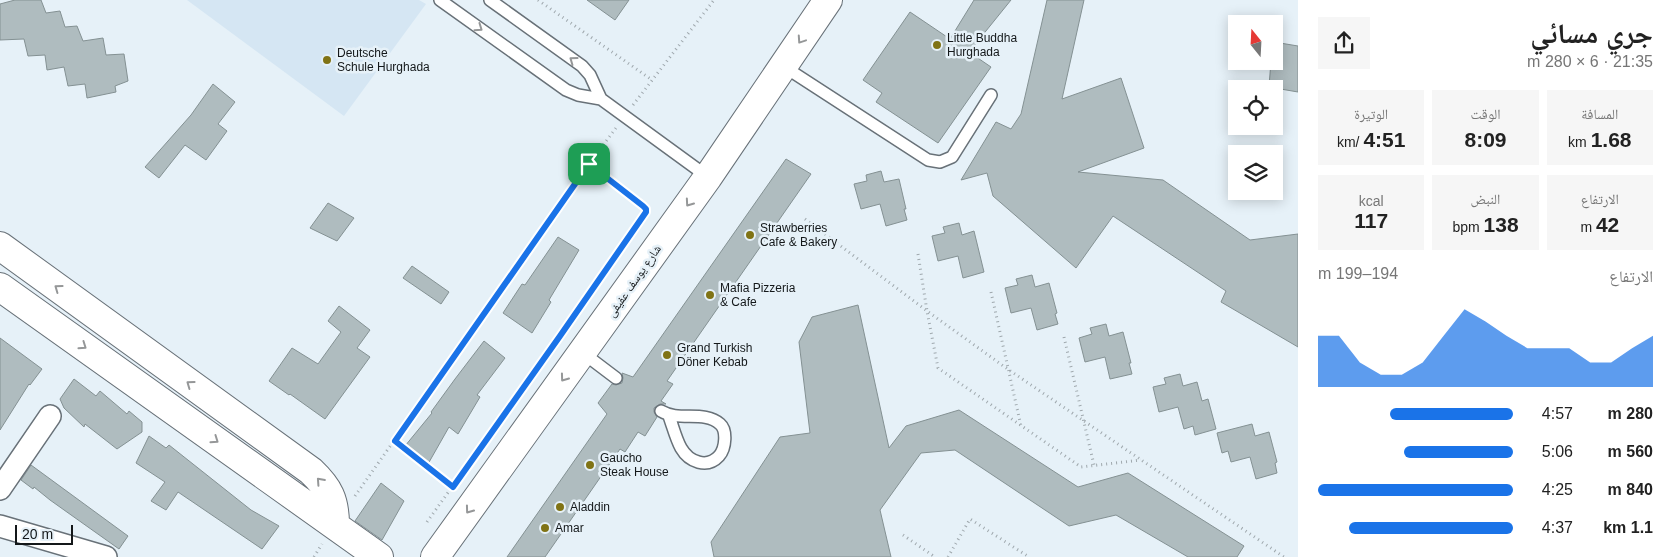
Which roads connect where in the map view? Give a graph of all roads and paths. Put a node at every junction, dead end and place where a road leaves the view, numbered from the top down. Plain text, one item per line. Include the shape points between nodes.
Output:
1 (440, 0) edge
2 (490, 0) edge
3 (538, 0) edge
4 (714, 0) edge
5 (828, 0) edge
6 (783, 66) junction
7 (652, 80) junction
8 (991, 95) dead end
9 (601, 98) junction
10 (625, 116) junction
11 (589, 164) junction
12 (708, 177) junction
13 (805, 220) dead end
14 (0, 246) edge
15 (918, 254) dead end
16 (22, 262) junction
17 (0, 288) edge
18 (991, 292) dead end
19 (927, 311) junction
20 (1064, 337) dead end
21 (583, 353) junction
22 (1009, 370) junction
23 (616, 378) dead end
24 (665, 414) joint
25 (50, 416) dead end
26 (1085, 423) junction
27 (1021, 426) junction
28 (395, 441) junction
29 (1142, 460) junction
30 (1094, 465) junction
31 (453, 487) junction
32 (0, 489) edge
33 (427, 522) dead end
34 (335, 525) junction
35 (0, 526) edge
36 (903, 535) dead end
37 (106, 557) edge
38 (379, 557) edge
39 (434, 557) edge
40 (935, 557) edge
41 (948, 557) edge
42 (1029, 557) edge
43 (1284, 557) edge

1 -> 9 lane via 566,90
9 -> 2 lane via 582,66
3 - 7 path
4 - 7 path
5 -> 6 street, شارع يوسف عفيفى
6 - 8 lane via 928,160 940,162 952,157
6 - 12 street, شارع يوسف عفيفى
7 - 10 path
9 - 10 lane
10 - 11 path
10 - 12 lane
11 - 28 path
11 - 31 path via 643,206 646,212
12 -> 21 street, شارع يوسف عفيفى
13 - 19 path
14 - 16 street
15 - 19 path
16 - 17 street
34 -> 16 street via 335,509 330,495 311,471
17 -> 34 street
18 - 22 path
19 - 22 path
19 - 27 path via 938,368
20 - 26 path
21 - 23 lane
21 -> 39 street, شارع يوسف عفيفى
22 - 26 path
22 - 27 path
24 - 24 lane via 685,418 699,416 722,425 724,446 719,456 709,462 697,463 688,458
25 - 32 street
26 - 29 path
26 - 30 path
27 - 30 path via 1081,467
28 - 31 path
28 - 34 path
29 - 30 path
29 - 43 path
31 - 33 path
34 - 38 street
35 - 37 street
36 - 40 path
41 - 42 path via 970,520

